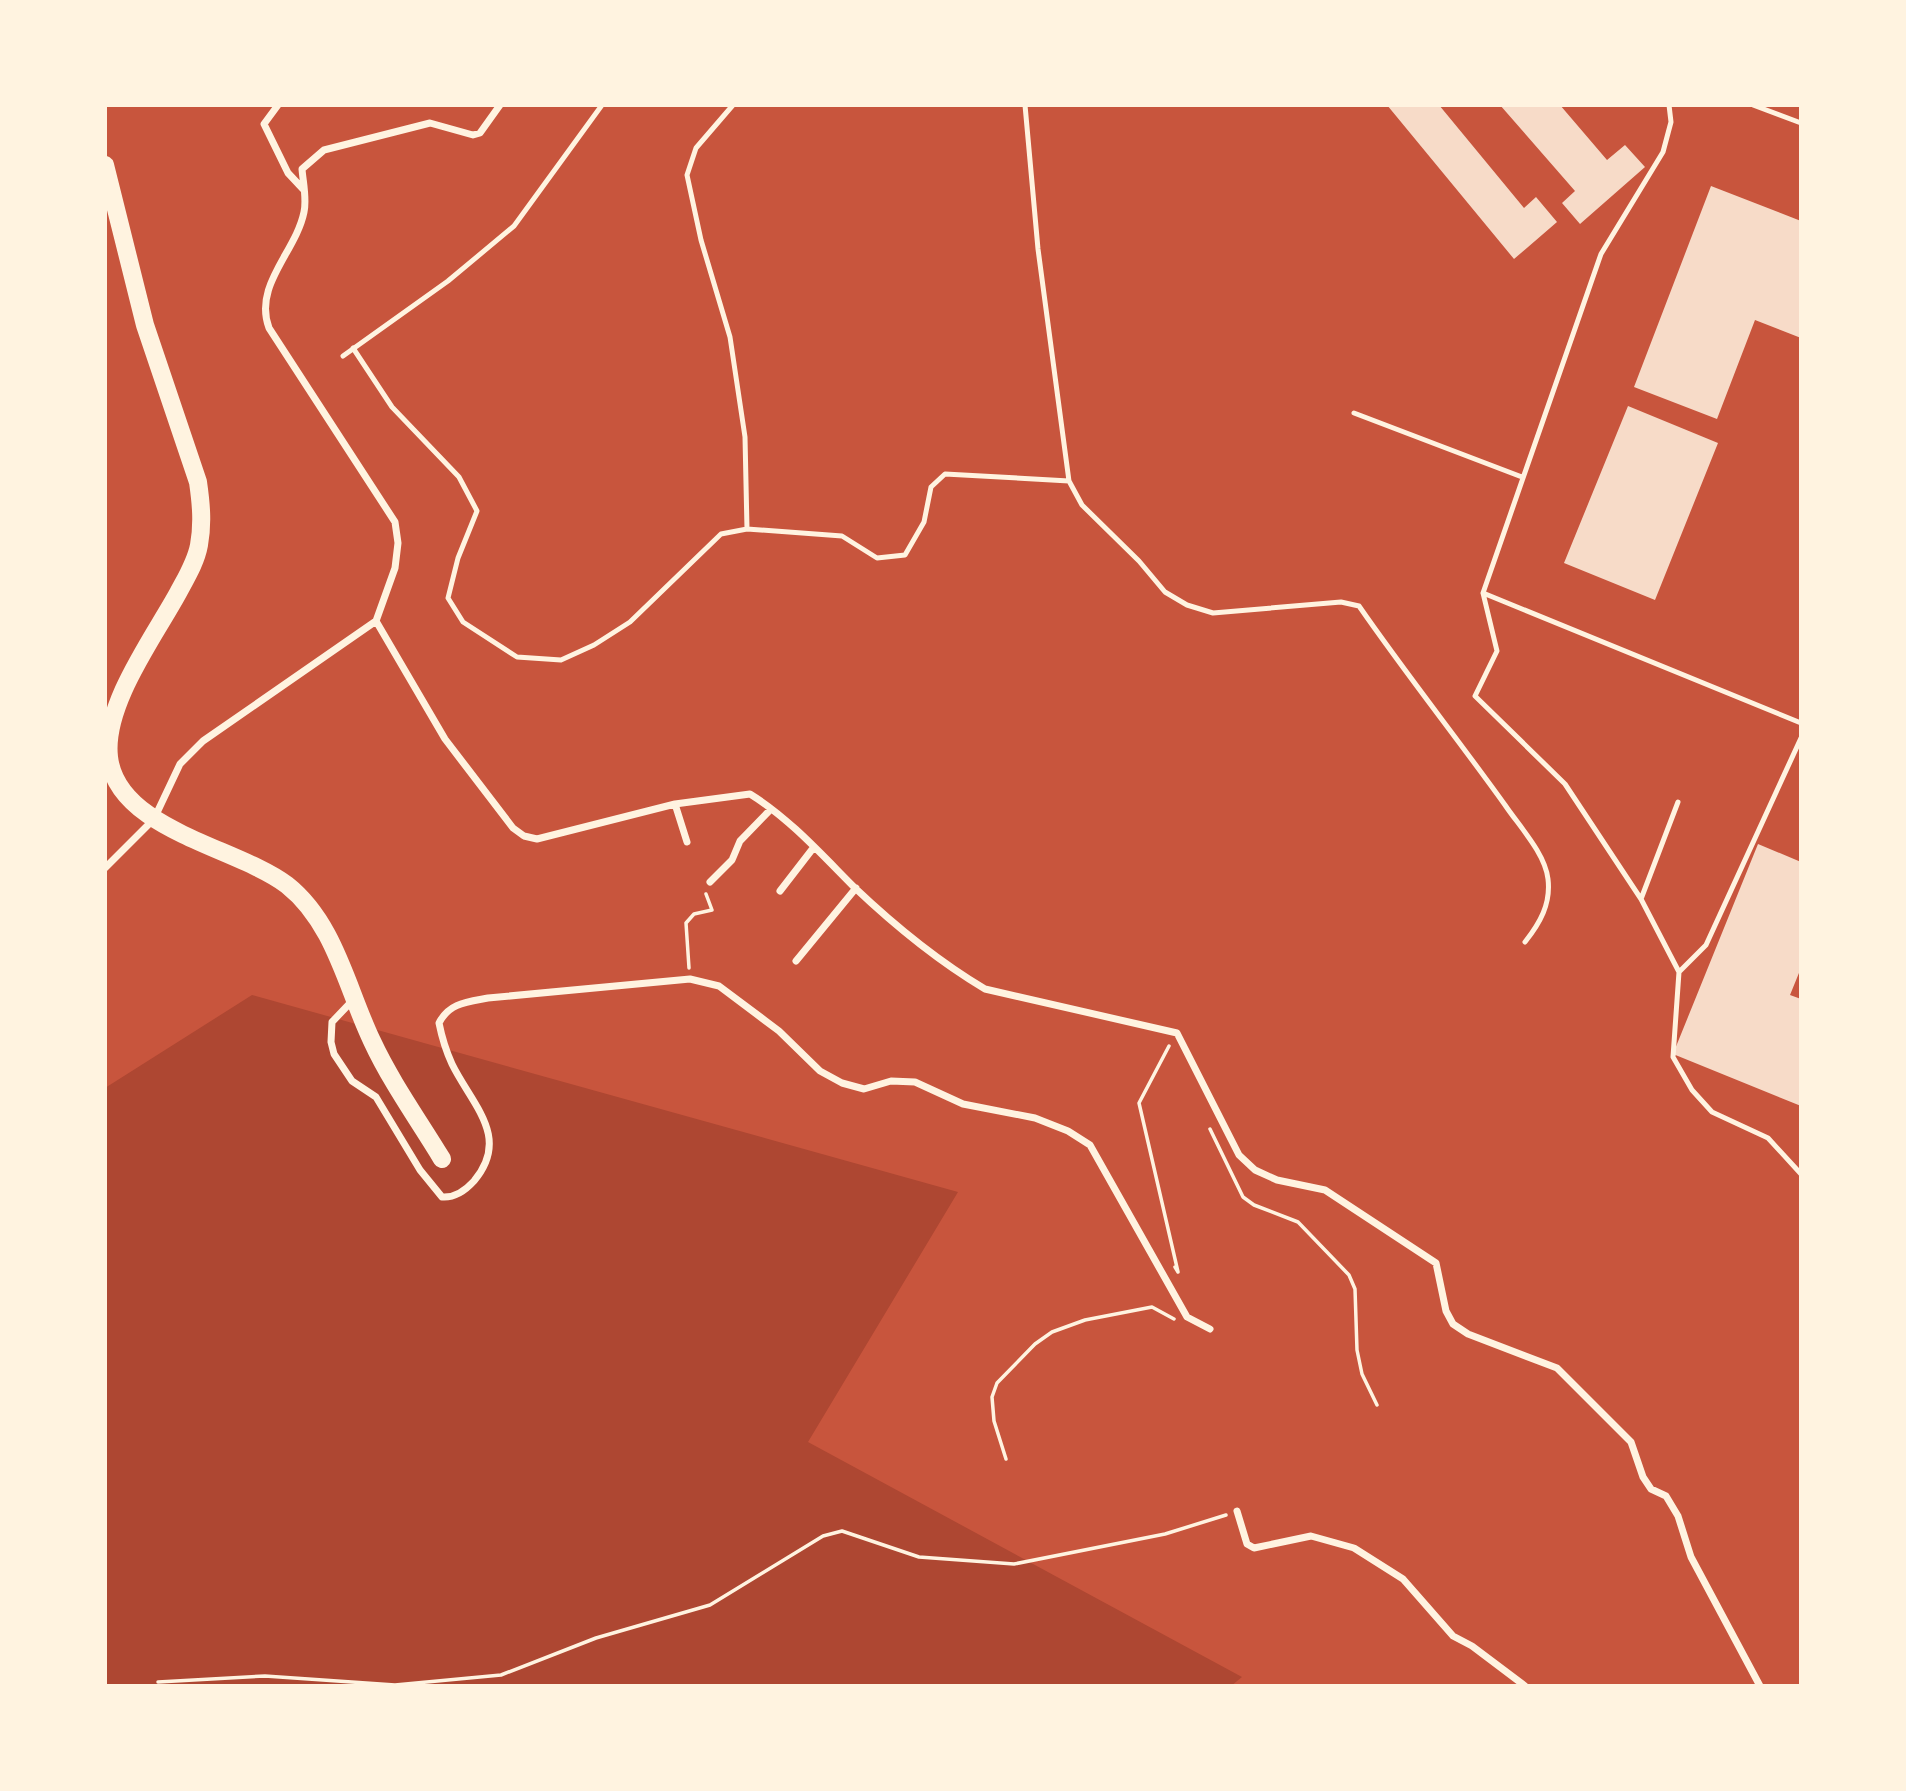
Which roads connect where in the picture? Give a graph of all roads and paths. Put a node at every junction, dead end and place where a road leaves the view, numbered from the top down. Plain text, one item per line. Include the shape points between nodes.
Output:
1 (278, 105) edge
2 (500, 105) edge
3 (602, 105) edge
4 (733, 105) edge
5 (1025, 105) edge
6 (1669, 105) edge
7 (1753, 105) edge
8 (1801, 123) edge
9 (105, 165) edge
10 (303, 189) junction
11 (353, 348) junction
12 (343, 356) dead end
13 (1354, 412) dead end
14 (1522, 477) junction
15 (1069, 481) junction
16 (747, 529) junction
17 (1483, 593) junction
18 (376, 621) junction
19 (1801, 723) edge
20 (1801, 738) edge
21 (1678, 802) dead end
22 (675, 804) junction
23 (771, 809) junction
24 (154, 819) junction
25 (687, 842) dead end
26 (814, 847) junction
27 (105, 868) edge
28 (710, 883) joint
29 (856, 888) junction
30 (780, 891) dead end
31 (1642, 899) junction
32 (1525, 942) dead end
33 (796, 961) dead end
34 (1679, 972) junction
35 (690, 979) junction
36 (353, 999) junction
37 (1177, 1032) junction
38 (1208, 1094) junction
39 (442, 1159) dead end
40 (1801, 1174) edge
41 (1164, 1250) dead end
42 (1198, 1322) junction
43 (1210, 1329) dead end
44 (1377, 1405) dead end
45 (1006, 1459) dead end
46 (1237, 1511) joint
47 (158, 1682) dead end
48 (1525, 1686) edge
49 (1760, 1686) edge

1 - 10 street via 264,124 288,173
2 - 10 street via 480,133 473,135 430,123 324,150 302,169
3 - 11 lane via 514,226 448,281
4 - 16 lane via 696,148 687,175 730,338 745,437
5 - 15 lane via 1038,249
6 - 14 lane via 1671,122 1663,152 1601,254
7 - 8 lane
9 - 24 highway via 136,298 198,482 202,509 199,546 191,569 125,687 110,739 114,775 126,794
10 - 18 street via 304,212 267,294 264,316 395,522 395,568
11 - 12 lane
11 - 16 lane via 392,407 459,477 477,511 448,598 463,622 517,657 561,660 594,645 630,622 721,534
13 - 14 lane
14 - 17 lane
15 - 16 lane via 945,474 931,487 924,522 905,555 877,558 842,536
15 - 32 lane via 1082,505 1165,593 1187,605 1213,613 1341,601 1359,606 1535,849 1548,877 1548,903
17 - 19 lane
17 - 31 lane via 1497,651 1475,696 1564,784
18 - 22 street via 445,739 524,836 547,837
18 - 24 street via 203,741 180,764
20 - 34 lane via 1706,945
21 - 31 lane
22 - 23 street via 750,794
22 - 25 street
23 - 26 street
23 - 28 street via 740,841 733,860
24 - 27 street
24 - 36 highway via 258,866 288,886 313,911 330,940
26 - 29 street
26 - 30 street
28 - 35 path via 705,892 712,910 694,914 686,923
29 - 33 street
29 - 37 street via 985,989
31 - 34 lane
34 - 40 lane via 1673,1057 1692,1090 1712,1112 1768,1138
35 - 36 street via 488,998 445,1011 439,1023 442,1041 486,1122 491,1144 486,1166 452,1198 442,1197 419,1170 376,1097 352,1081 334,1054 332,1022
35 - 42 street via 719,986 779,1031 820,1071 842,1083 864,1088 891,1081 915,1082 963,1104 1035,1118 1090,1145 1187,1317
36 - 39 highway via 373,1044
37 - 38 street
37 - 41 path via 1139,1102 1178,1272
38 - 44 path via 1203,1110 1243,1196 1298,1222 1349,1275 1356,1302 1359,1362
38 - 49 street via 1240,1155 1255,1170 1277,1180 1325,1190 1436,1263 1453,1324 1557,1368 1631,1442 1651,1489 1666,1496 1678,1516 1691,1557
42 - 43 street
42 - 45 path via 1190,1327 1152,1307 1085,1320 1035,1343 997,1383 992,1397
46 - 47 path via 1165,1535 1014,1564 919,1557 842,1531 823,1536 710,1605 596,1637 501,1675 395,1685 265,1676
46 - 48 street via 1247,1544 1254,1548 1311,1536 1354,1548 1403,1579 1452,1636

